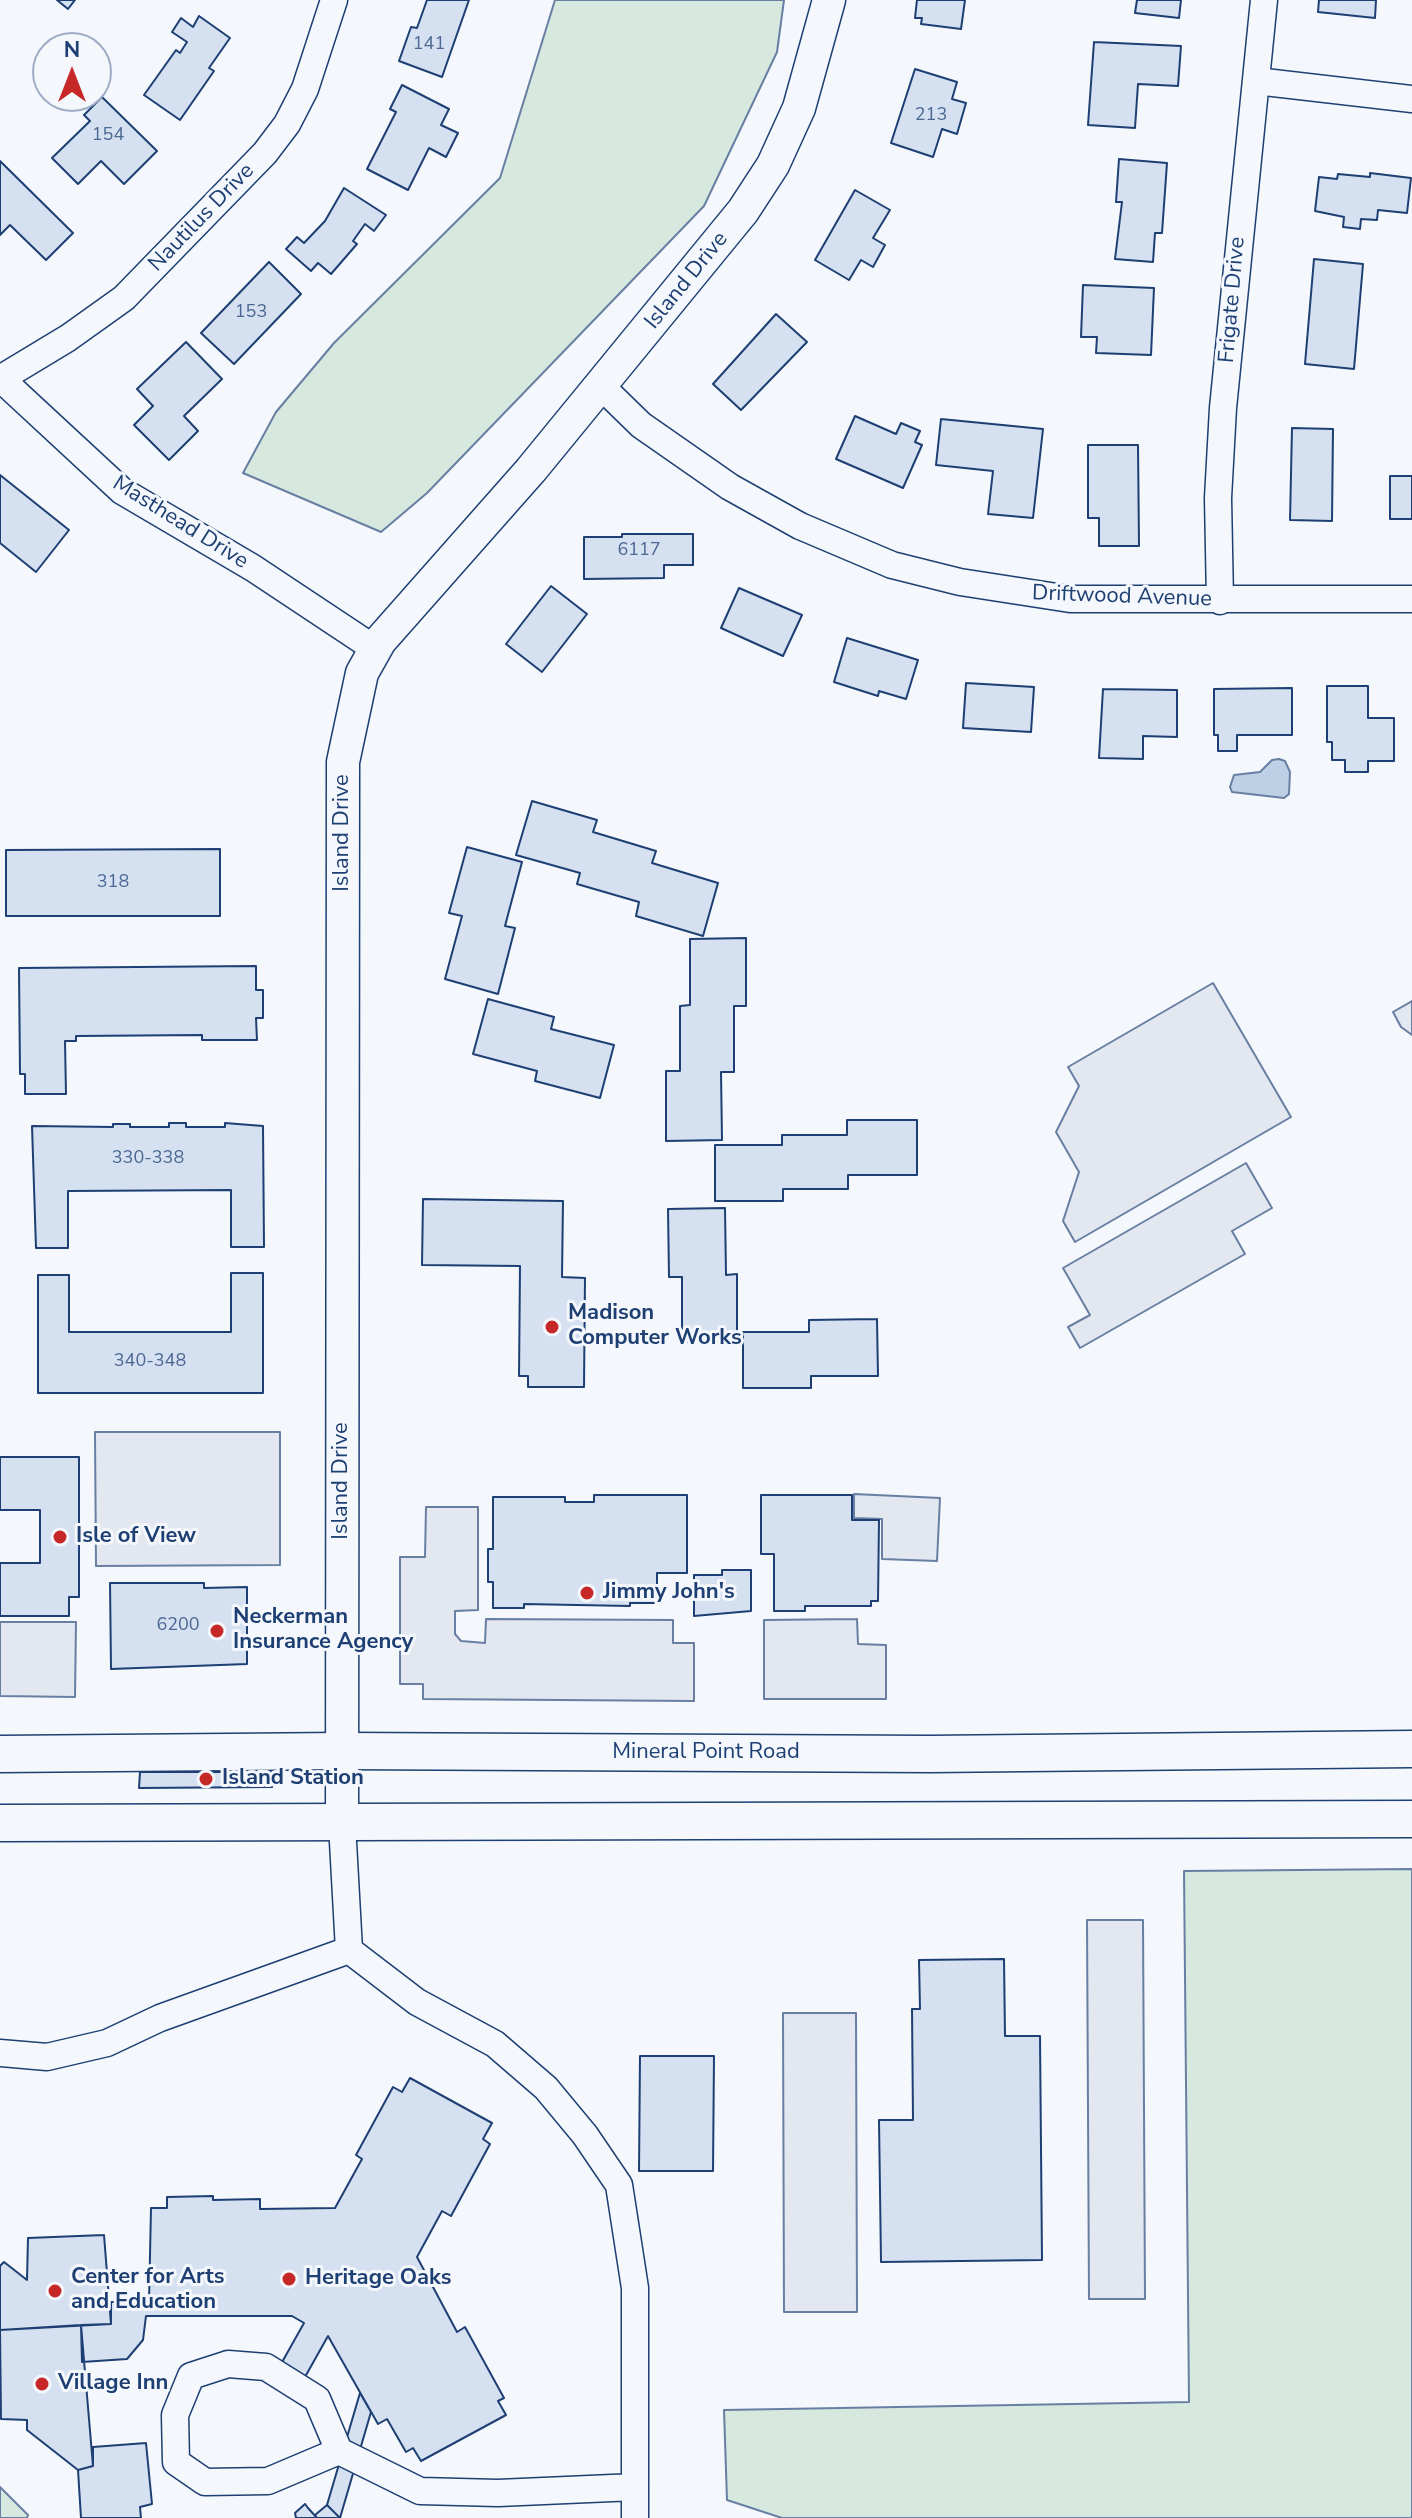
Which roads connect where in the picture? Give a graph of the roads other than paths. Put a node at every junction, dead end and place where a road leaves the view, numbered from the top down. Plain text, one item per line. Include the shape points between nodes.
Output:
1 (334, 0) edge
2 (829, 0) edge
3 (1264, 0) edge
4 (1256, 81) junction
5 (1412, 99) edge
6 (0, 379) edge
7 (601, 386) junction
8 (1412, 599) edge
9 (1220, 601) junction
10 (375, 649) junction
11 (1412, 1749) edge
12 (342, 1751) junction
13 (0, 1754) edge
14 (1412, 1819) edge
15 (0, 1823) edge
16 (342, 1824) junction
17 (349, 1950) junction
18 (0, 2053) edge
19 (339, 2451) junction
20 (635, 2487) junction
21 (635, 2518) edge

1 - 6 street, Nautilus Drive via 305,89 265,153 124,298
2 - 7 street, Island Drive via 799,108 773,165 713,251
3 - 4 street, Frigate Drive
4 - 5 street
4 - 9 street, Frigate Drive via 1223,408
6 - 10 street, Masthead Drive via 122,491 253,568
7 - 9 street, Driftwood Avenue via 641,425 730,487 800,526 892,565 1070,599
7 - 10 street, Island Drive
8 - 9 street, Driftwood Avenue
10 - 12 street, Island Drive via 362,673 343,762
11 - 12 main road, Mineral Point Road via 946,1754
12 - 13 main road, Mineral Point Road
12 - 16 street, Island Drive
14 - 16 main road
15 - 16 main road
16 - 17 street
17 - 18 street via 160,2018 107,2043 47,2057
17 - 20 street via 417,2002 495,2044 546,2088 619,2185 635,2288
19 - 19 street via 268,2481 205,2482 176,2462 175,2415 191,2376 228,2364 266,2367 317,2399
19 - 20 street via 420,2491
20 - 21 street

